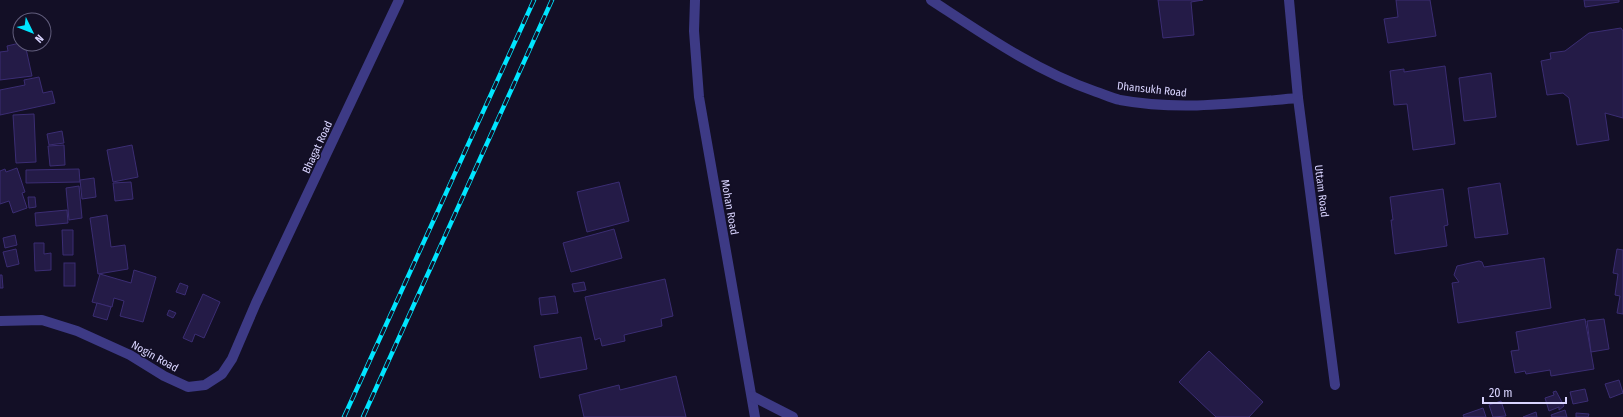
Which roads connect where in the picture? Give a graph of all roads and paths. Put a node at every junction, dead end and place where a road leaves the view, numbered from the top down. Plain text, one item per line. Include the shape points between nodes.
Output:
1 (399, 0) edge
2 (695, 0) edge
3 (931, 0) edge
4 (1289, 0) edge
5 (1298, 98) junction
6 (256, 303) joint
7 (0, 321) edge
8 (1335, 385) dead end
9 (752, 396) junction
10 (755, 417) edge
11 (793, 417) edge

1 - 6 street, Bhagat Road
2 - 9 street, Mohan Road via 694,31 699,97
3 - 5 street, Dhansukh Road via 998,44 1068,82 1119,100 1172,105 1222,105
4 - 5 street, Uttam Road
5 - 8 street, Uttam Road
6 - 7 street, Nogin Road via 232,359 222,374 205,385 188,386 164,376 130,355 77,331 42,320
9 - 10 street, Mohan Road
9 - 11 street

